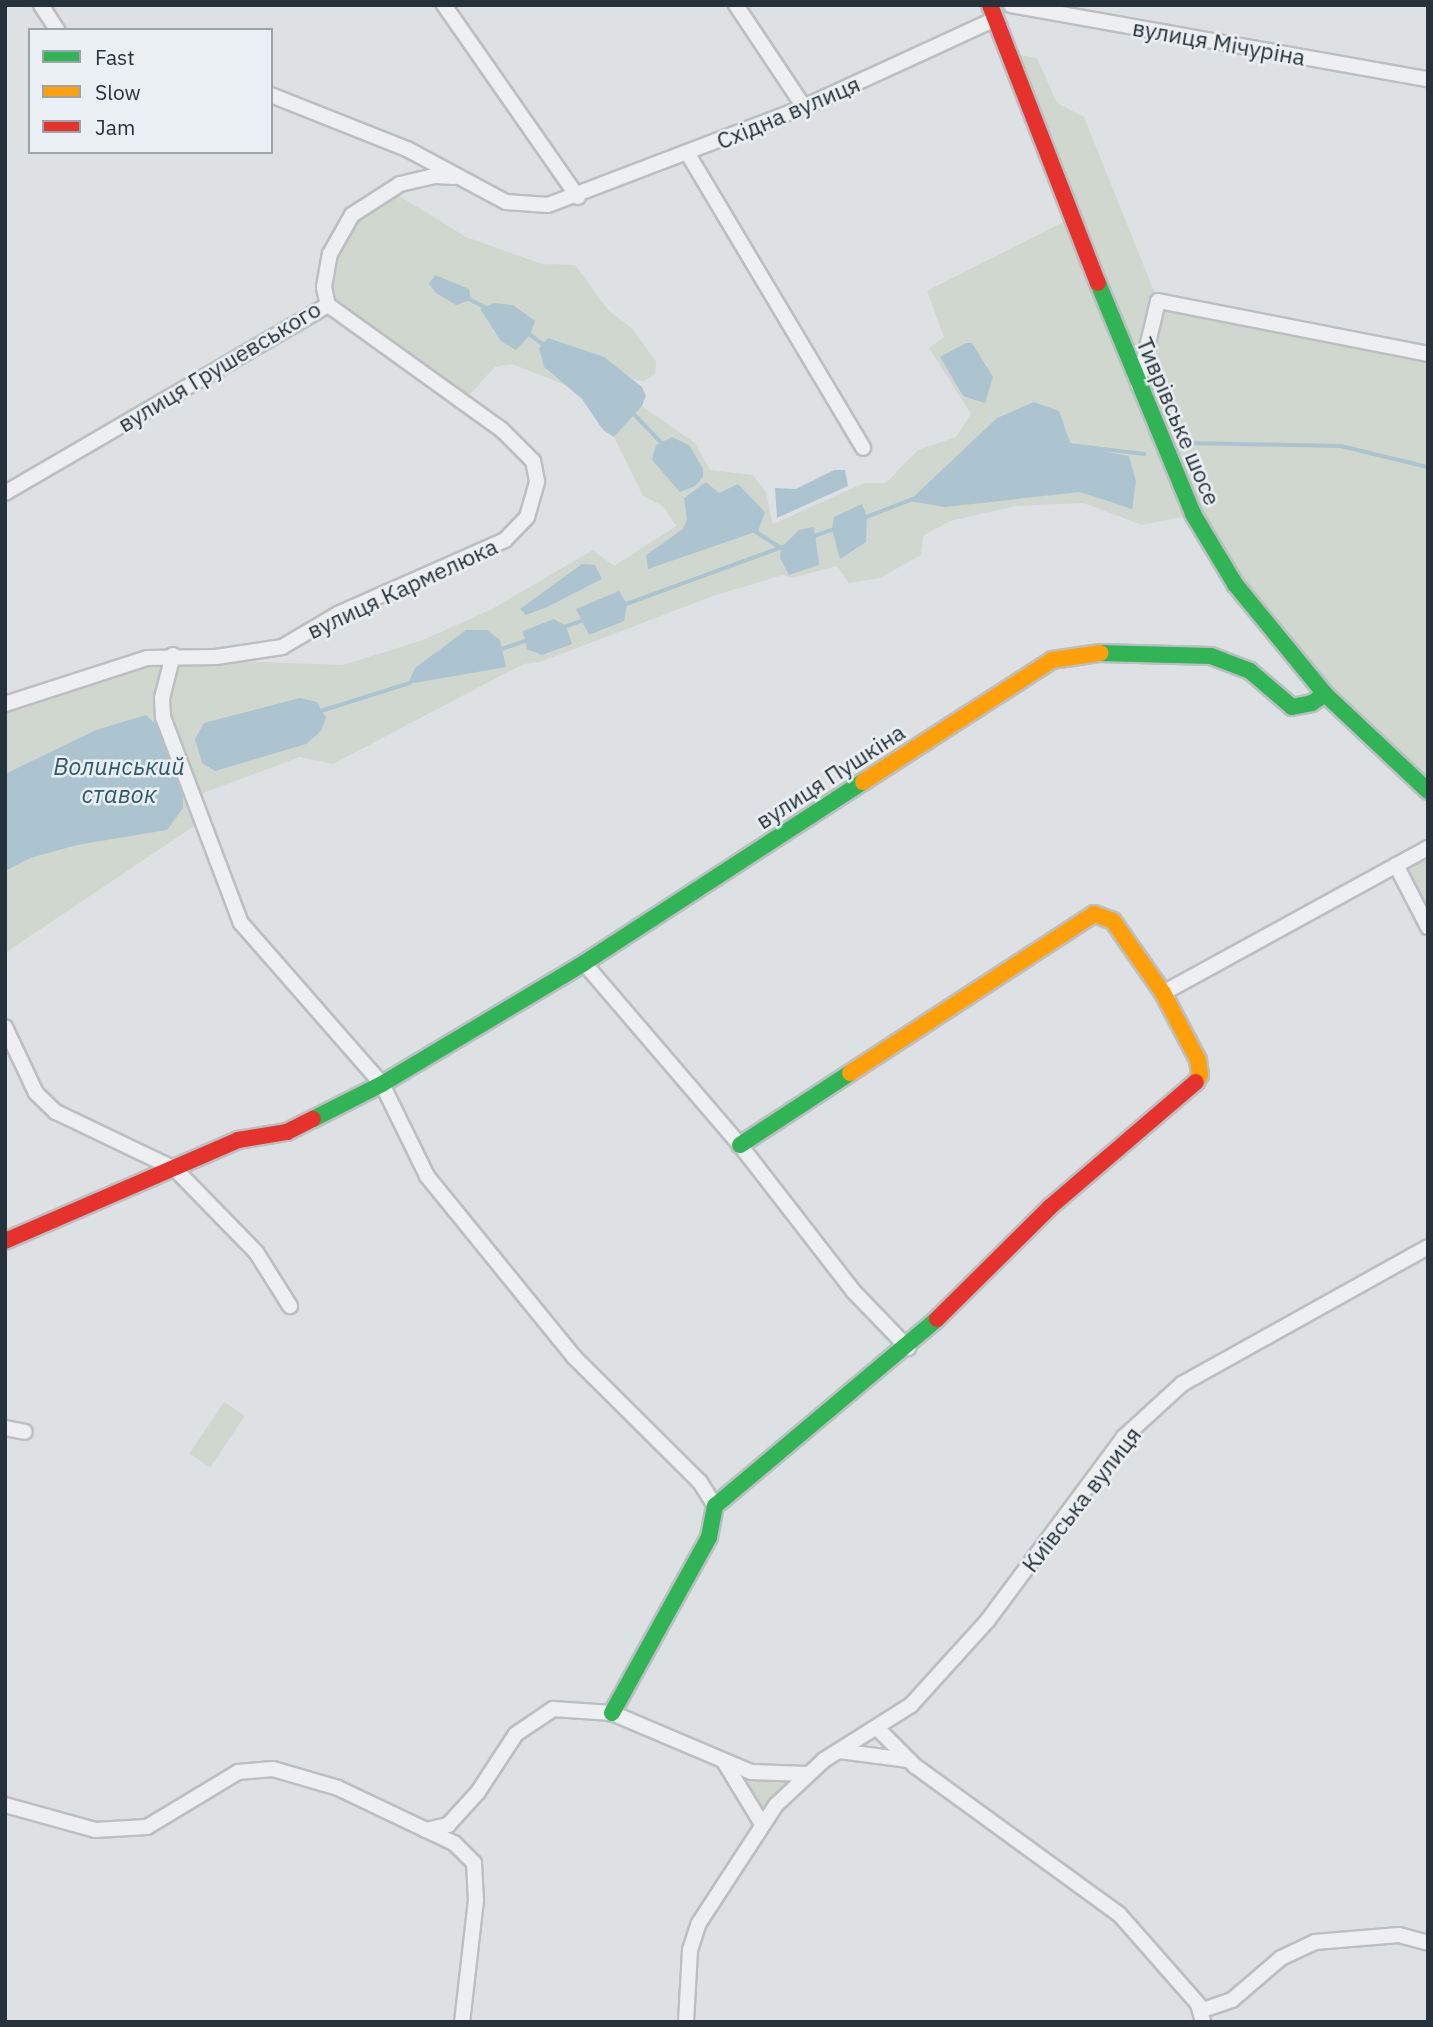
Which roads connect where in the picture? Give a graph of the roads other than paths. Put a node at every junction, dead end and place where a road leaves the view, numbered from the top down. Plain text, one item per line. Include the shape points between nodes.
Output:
1 (41, 5) edge
2 (444, 5) edge
3 (736, 5) edge
4 (1011, 5) edge
5 (993, 12) edge
6 (56, 28) edge
7 (1428, 79) edge
8 (273, 96) edge
9 (804, 107) junction
10 (688, 154) junction
11 (455, 177) junction
12 (578, 197) junction
13 (328, 305) junction
14 (1428, 354) edge
15 (1138, 387) junction
16 (863, 448) dead end
17 (5, 493) edge
18 (173, 655) junction
19 (1325, 694) junction
20 (5, 704) edge
21 (1428, 791) edge
22 (1428, 848) edge
23 (1396, 865) junction
24 (1428, 928) edge
25 (584, 963) junction
26 (1163, 993) junction
27 (5, 1027) edge
28 (382, 1084) junction
29 (740, 1145) junction
30 (175, 1169) junction
31 (5, 1241) edge
32 (1428, 1247) edge
33 (290, 1306) dead end
34 (908, 1348) junction
35 (5, 1428) edge
36 (25, 1432) dead end
37 (715, 1506) junction
38 (612, 1713) junction
39 (877, 1728) junction
40 (839, 1751) junction
41 (908, 1760) junction
42 (725, 1763) junction
43 (807, 1774) junction
44 (5, 1805) edge
45 (762, 1824) junction
46 (426, 1830) junction
47 (1428, 1943) edge
48 (1203, 2016) edge
49 (462, 2022) edge
50 (685, 2022) edge

1 - 6 street
2 - 12 street
3 - 9 street
4 - 7 street, вулиця Мічуріна
5 - 9 street, Східна вулиця
5 - 15 street, Тиврівське шосе
8 - 11 street, Східна вулиця via 407,149
9 - 10 street, Східна вулиця
10 - 12 street, Східна вулиця
10 - 16 street
11 - 12 street, Східна вулиця via 506,202 526,206
11 - 13 street, вулиця Грушевського via 400,184 352,215 330,254 324,287
13 - 17 street, вулиця Грушевського
13 - 18 street, вулиця Кармелюка via 502,430 533,461 537,481 527,517 505,540 338,614 282,647 216,657
14 - 15 street via 1158,301
15 - 19 street, Тиврівське шосе via 1183,493 1222,563 1248,603
18 - 20 street, вулиця Кармелюка via 148,658
18 - 28 street via 162,698 163,716 241,923
19 - 21 street, Тиврівське шосе
19 - 25 street, вулиця Пушкіна via 1302,707 1292,706 1250,671 1211,656 1087,653 1052,660
22 - 23 street
23 - 24 street
23 - 26 street
25 - 28 street, вулиця Пушкіна
25 - 29 street
26 - 29 street via 1113,921 1094,914
26 - 34 street via 1198,1060 1200,1075 1193,1086 1051,1207
27 - 30 street via 36,1093 56,1112
28 - 30 street, вулиця Пушкіна via 287,1132 238,1140
28 - 37 street via 427,1176 574,1357 700,1482
29 - 34 street via 854,1292
30 - 31 street, вулиця Пушкіна
30 - 33 street via 256,1252
32 - 39 street, Київська вулиця via 1182,1384 1124,1437 988,1620 911,1705
34 - 37 street
35 - 36 street
37 - 38 street via 709,1537
38 - 42 street
38 - 46 street via 553,1709 516,1734 478,1792 448,1825
39 - 40 street, Київська вулиця
39 - 41 street
40 - 41 street
40 - 43 street, Київська вулиця
41 - 48 street via 1119,1914
42 - 43 street via 764,1774
42 - 45 street
43 - 45 street, Київська вулиця
44 - 46 street via 95,1830 147,1826 239,1772 273,1769 338,1787
45 - 50 street, Київська вулиця via 699,1923 690,1950
46 - 49 street via 454,1843 474,1863 475,1900
47 - 48 street via 1383,1935 1306,1944 1281,1958 1232,2000

